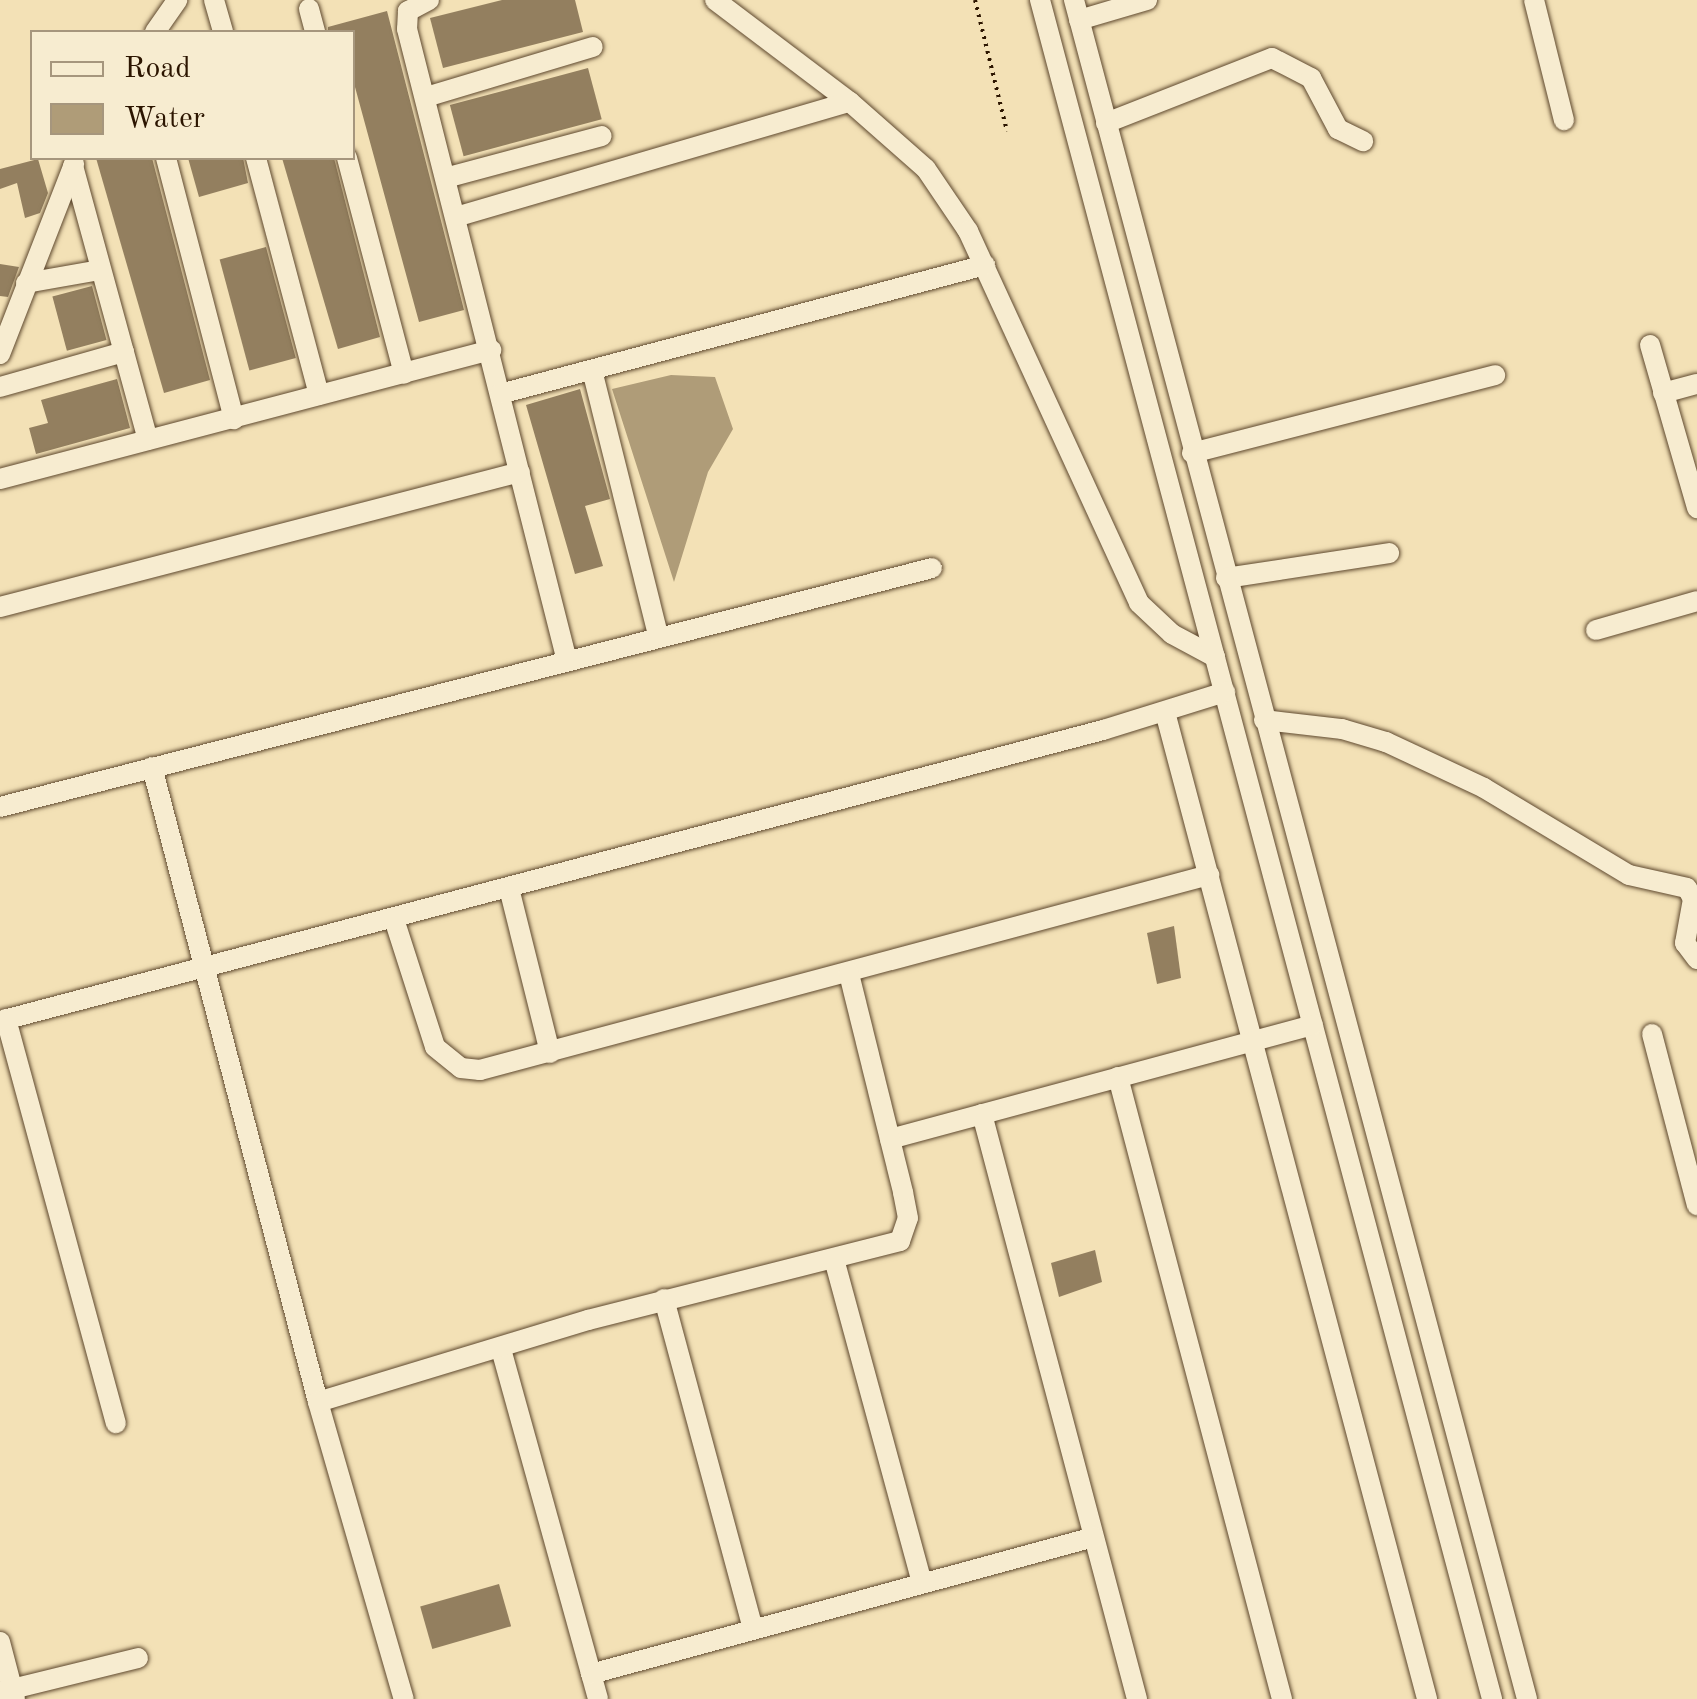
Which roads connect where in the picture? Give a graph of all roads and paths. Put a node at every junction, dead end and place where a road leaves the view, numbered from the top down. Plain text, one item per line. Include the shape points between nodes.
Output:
1 (177, 0) edge
2 (214, 0) edge
3 (428, 0) edge
4 (715, 0) edge
5 (975, 0) edge
6 (1040, 0) edge
7 (1147, 0) edge
8 (1534, 0) edge
9 (309, 9) dead end
10 (1076, 10) edge
11 (156, 30) edge
12 (222, 30) edge
13 (314, 30) edge
14 (593, 47) dead end
15 (426, 97) junction
16 (850, 102) junction
17 (1564, 120) dead end
18 (1106, 124) junction
19 (1007, 131) dead end
20 (602, 136) dead end
21 (1363, 141) dead end
22 (167, 160) edge
23 (257, 160) edge
24 (349, 160) edge
25 (75, 162) edge
26 (448, 177) junction
27 (459, 216) junction
28 (984, 265) junction
29 (100, 270) junction
30 (26, 283) junction
31 (1650, 345) dead end
32 (491, 350) junction
33 (124, 352) junction
34 (0, 354) edge
35 (404, 374) junction
36 (593, 374) junction
37 (1495, 374) dead end
38 (1697, 384) edge
39 (0, 387) edge
40 (500, 394) junction
41 (1663, 394) junction
42 (320, 396) junction
43 (234, 419) junction
44 (148, 440) junction
45 (1192, 452) junction
46 (520, 472) junction
47 (0, 478) edge
48 (1697, 508) edge
49 (1390, 553) dead end
50 (932, 568) dead end
51 (1226, 578) junction
52 (1697, 602) edge
53 (0, 606) edge
54 (1596, 630) dead end
55 (658, 634) junction
56 (1216, 656) junction
57 (566, 657) junction
58 (1225, 692) junction
59 (1164, 712) junction
60 (1264, 720) junction
61 (152, 767) junction
62 (0, 806) edge
63 (1209, 875) junction
64 (508, 888) junction
65 (1695, 893) edge
66 (394, 919) junction
67 (1697, 959) edge
68 (204, 967) junction
69 (850, 973) junction
70 (3, 1020) edge
71 (1313, 1025) junction
72 (1652, 1034) dead end
73 (1253, 1041) junction
74 (550, 1053) junction
75 (1118, 1077) junction
76 (982, 1114) junction
77 (890, 1139) junction
78 (1697, 1205) edge
79 (834, 1259) junction
80 (664, 1299) junction
81 (501, 1349) junction
82 (318, 1402) junction
83 (116, 1423) dead end
84 (1094, 1537) junction
85 (922, 1582) junction
86 (753, 1630) junction
87 (0, 1642) edge
88 (138, 1658) dead end
89 (591, 1674) junction
90 (9, 1693) edge
91 (404, 1699) edge
92 (598, 1699) edge
93 (1137, 1699) edge
94 (1282, 1699) edge
95 (1427, 1699) edge
96 (1492, 1699) edge
97 (1527, 1699) edge

1 - 11 street
2 - 12 street
3 - 15 street via 406,18
4 - 16 street
5 - 19 path
6 - 56 street
7 - 10 street
8 - 17 street
9 - 13 street
10 - 18 street
14 - 15 street
15 - 26 street
16 - 27 street
16 - 28 street via 926,169
18 - 21 street via 1272,58 1310,78 1338,130
18 - 45 street
20 - 26 street
22 - 43 street
23 - 42 street
24 - 35 street
25 - 29 street
25 - 30 street
26 - 27 street
27 - 32 street
28 - 36 street
28 - 56 street via 1139,603 1172,634
29 - 30 street
29 - 33 street
30 - 34 street
31 - 41 street
32 - 35 street
32 - 40 street
33 - 39 street
33 - 44 street
35 - 42 street
36 - 40 street
36 - 55 street
37 - 45 street
38 - 41 street
40 - 46 street
41 - 48 street
42 - 43 street
43 - 44 street
44 - 47 street
45 - 51 street
46 - 53 street
46 - 57 street
49 - 51 street
50 - 55 street
51 - 60 street
52 - 54 street
55 - 57 street
56 - 58 street
57 - 61 street
58 - 59 street
58 - 71 street
59 - 63 street
59 - 64 street
60 - 65 street via 1386,742 1484,788 1629,875
60 - 97 street
61 - 62 street
61 - 68 street
63 - 69 street
63 - 73 street
64 - 66 street
64 - 74 street
65 - 67 street via 1684,934
66 - 68 street
66 - 74 street via 435,1047 446,1059 480,1070
68 - 70 street
68 - 82 street
69 - 74 street
69 - 77 street
70 - 83 street
71 - 73 street
71 - 96 street
72 - 78 street
73 - 75 street
73 - 95 street
75 - 76 street
75 - 94 street
76 - 77 street
76 - 84 street
77 - 79 street via 906,1233 886,1247
79 - 80 street
79 - 85 street
80 - 81 street
80 - 86 street
81 - 82 street
81 - 89 street
82 - 91 street
84 - 85 street
84 - 93 street
85 - 86 street
86 - 89 street
87 - 90 street
88 - 90 street
89 - 92 street

